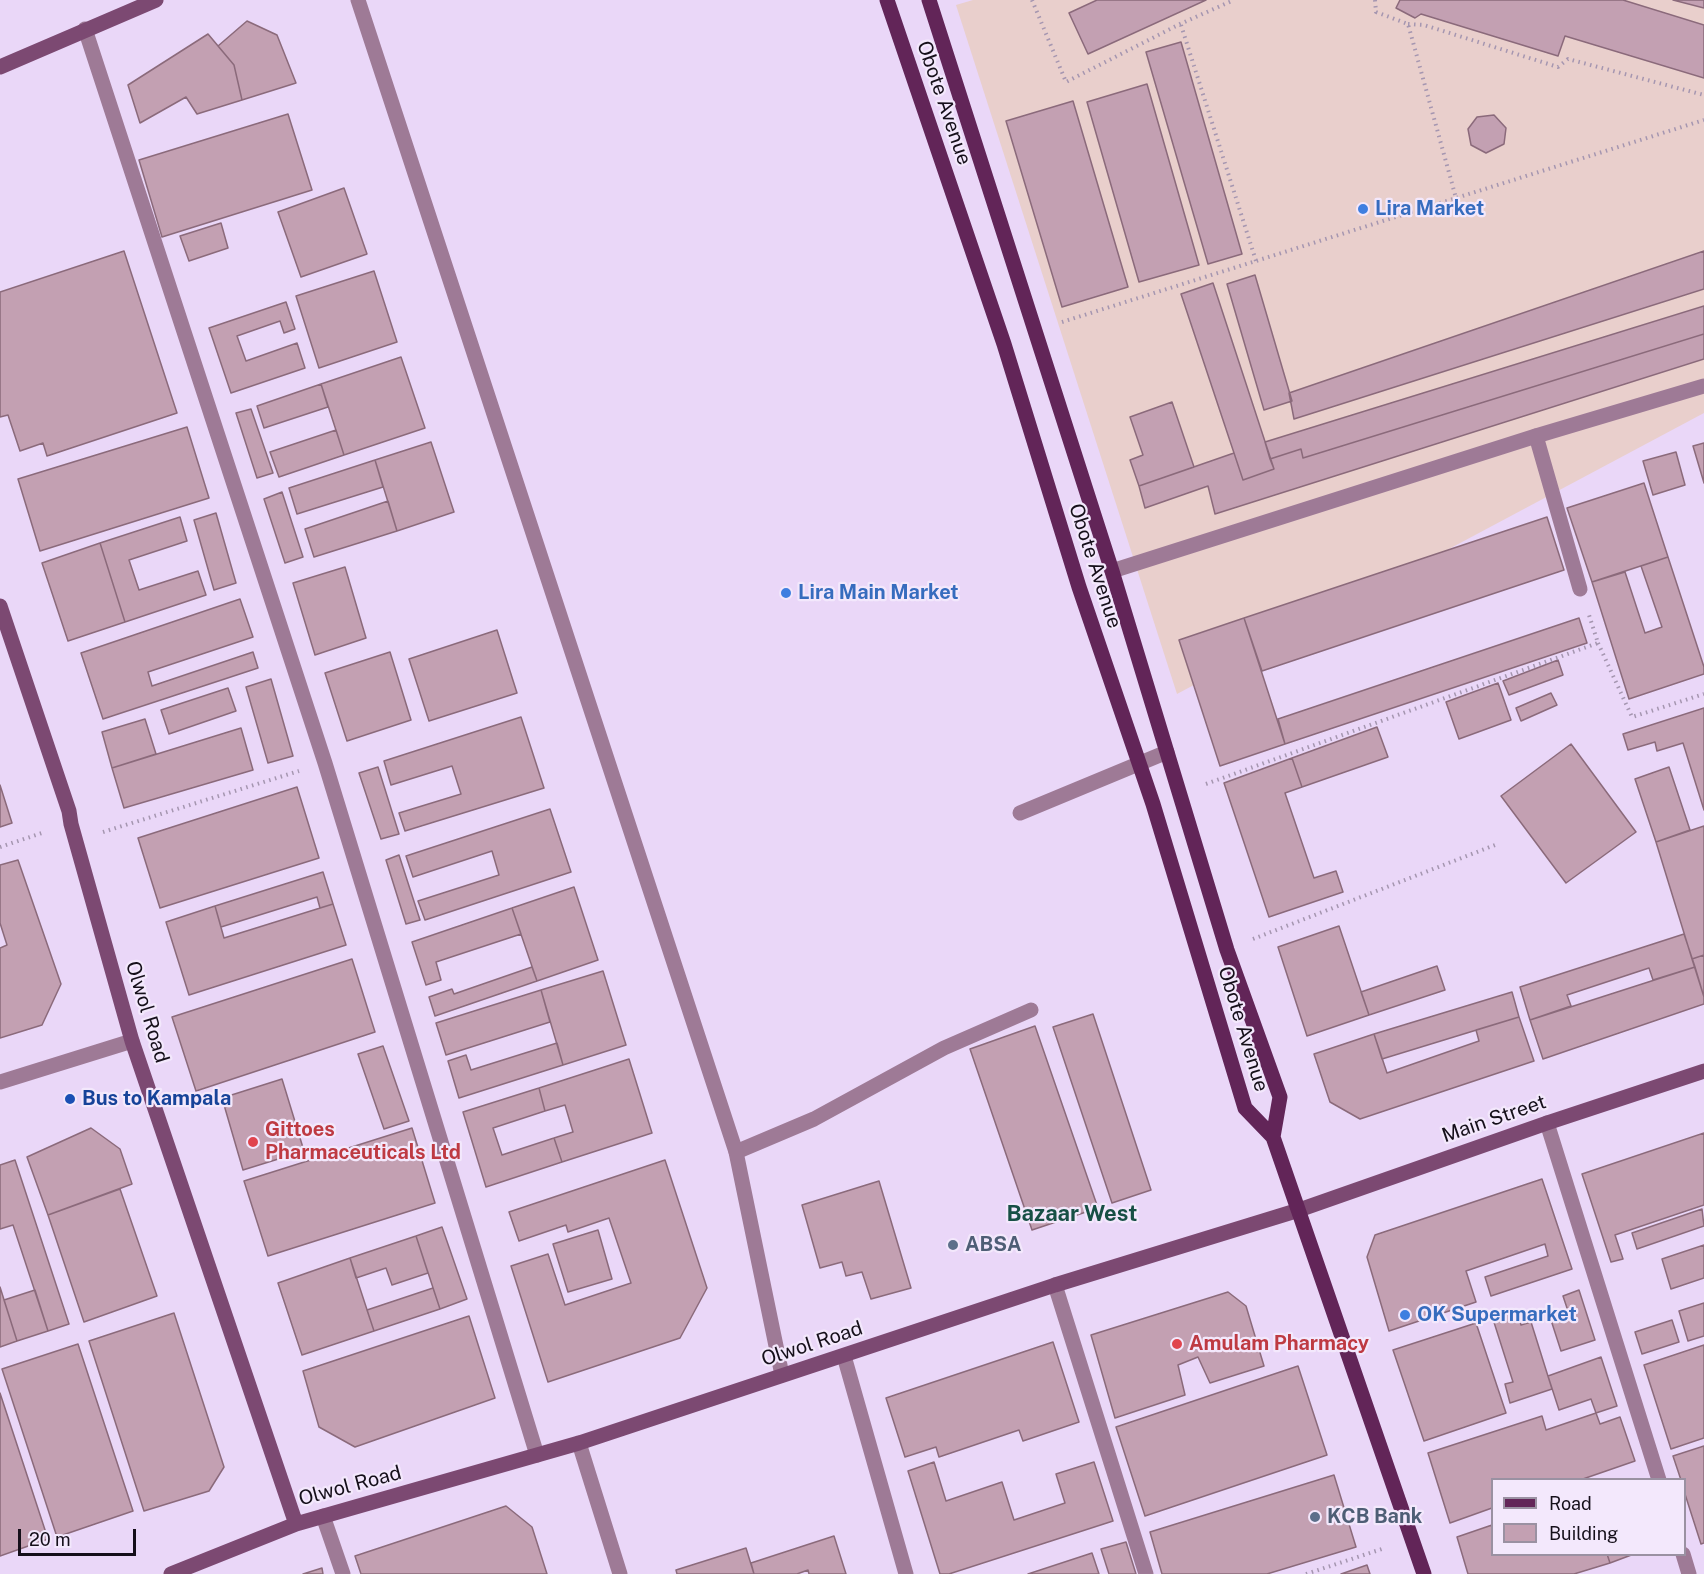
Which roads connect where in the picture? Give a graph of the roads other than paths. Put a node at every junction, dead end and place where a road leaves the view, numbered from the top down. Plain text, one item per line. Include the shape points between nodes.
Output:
1 (156, 0) edge
2 (358, 0) edge
3 (886, 0) edge
4 (929, 0) edge
5 (85, 29) junction
6 (0, 67) edge
7 (1704, 386) edge
8 (1536, 436) junction
9 (1112, 571) junction
10 (1580, 589) road end
11 (0, 606) edge
12 (1167, 752) junction
13 (1139, 764) junction
14 (1020, 813) dead end
15 (1031, 1010) dead end
16 (132, 1041) junction
17 (1704, 1071) edge
18 (0, 1082) edge
19 (1547, 1123) junction
20 (1273, 1137) junction
21 (736, 1152) junction
22 (1299, 1210) junction
23 (1055, 1285) junction
24 (844, 1356) junction
25 (782, 1375) junction
26 (579, 1443) junction
27 (537, 1455) junction
28 (1659, 1478) edge
29 (323, 1516) junction
30 (296, 1524) junction
31 (1684, 1556) edge
32 (171, 1574) edge
33 (343, 1574) edge
34 (620, 1574) edge
35 (906, 1574) edge
36 (1146, 1574) edge
37 (1424, 1574) edge
38 (1689, 1574) edge

1 - 5 street
2 - 21 street
3 - 13 main road, Obote Avenue via 1004,344
4 - 9 main road, Obote Avenue
5 - 6 street
5 - 27 street via 325,763
7 - 8 street
8 - 9 street
8 - 10 street
9 - 12 main road, Obote Avenue
11 - 16 street, Olwol Road via 69,811
12 - 13 street
12 - 20 main road, Obote Avenue via 1227,950 1280,1097
13 - 14 street
13 - 20 main road, Obote Avenue via 1245,1108
15 - 21 street via 944,1048 814,1119
16 - 18 street
16 - 30 street, Olwol Road
17 - 19 street, Main Street
19 - 22 street, Main Street
19 - 28 street
20 - 22 main road, Obote Avenue
21 - 25 street
22 - 23 street, Olwol Road
22 - 37 main road, Obote Avenue
23 - 24 street, Olwol Road
23 - 36 street
24 - 25 street, Olwol Road
24 - 35 street
25 - 26 street, Olwol Road
26 - 27 street, Olwol Road
26 - 34 street
27 - 29 street, Olwol Road
29 - 30 street, Olwol Road
29 - 33 street
30 - 32 street
31 - 38 street

